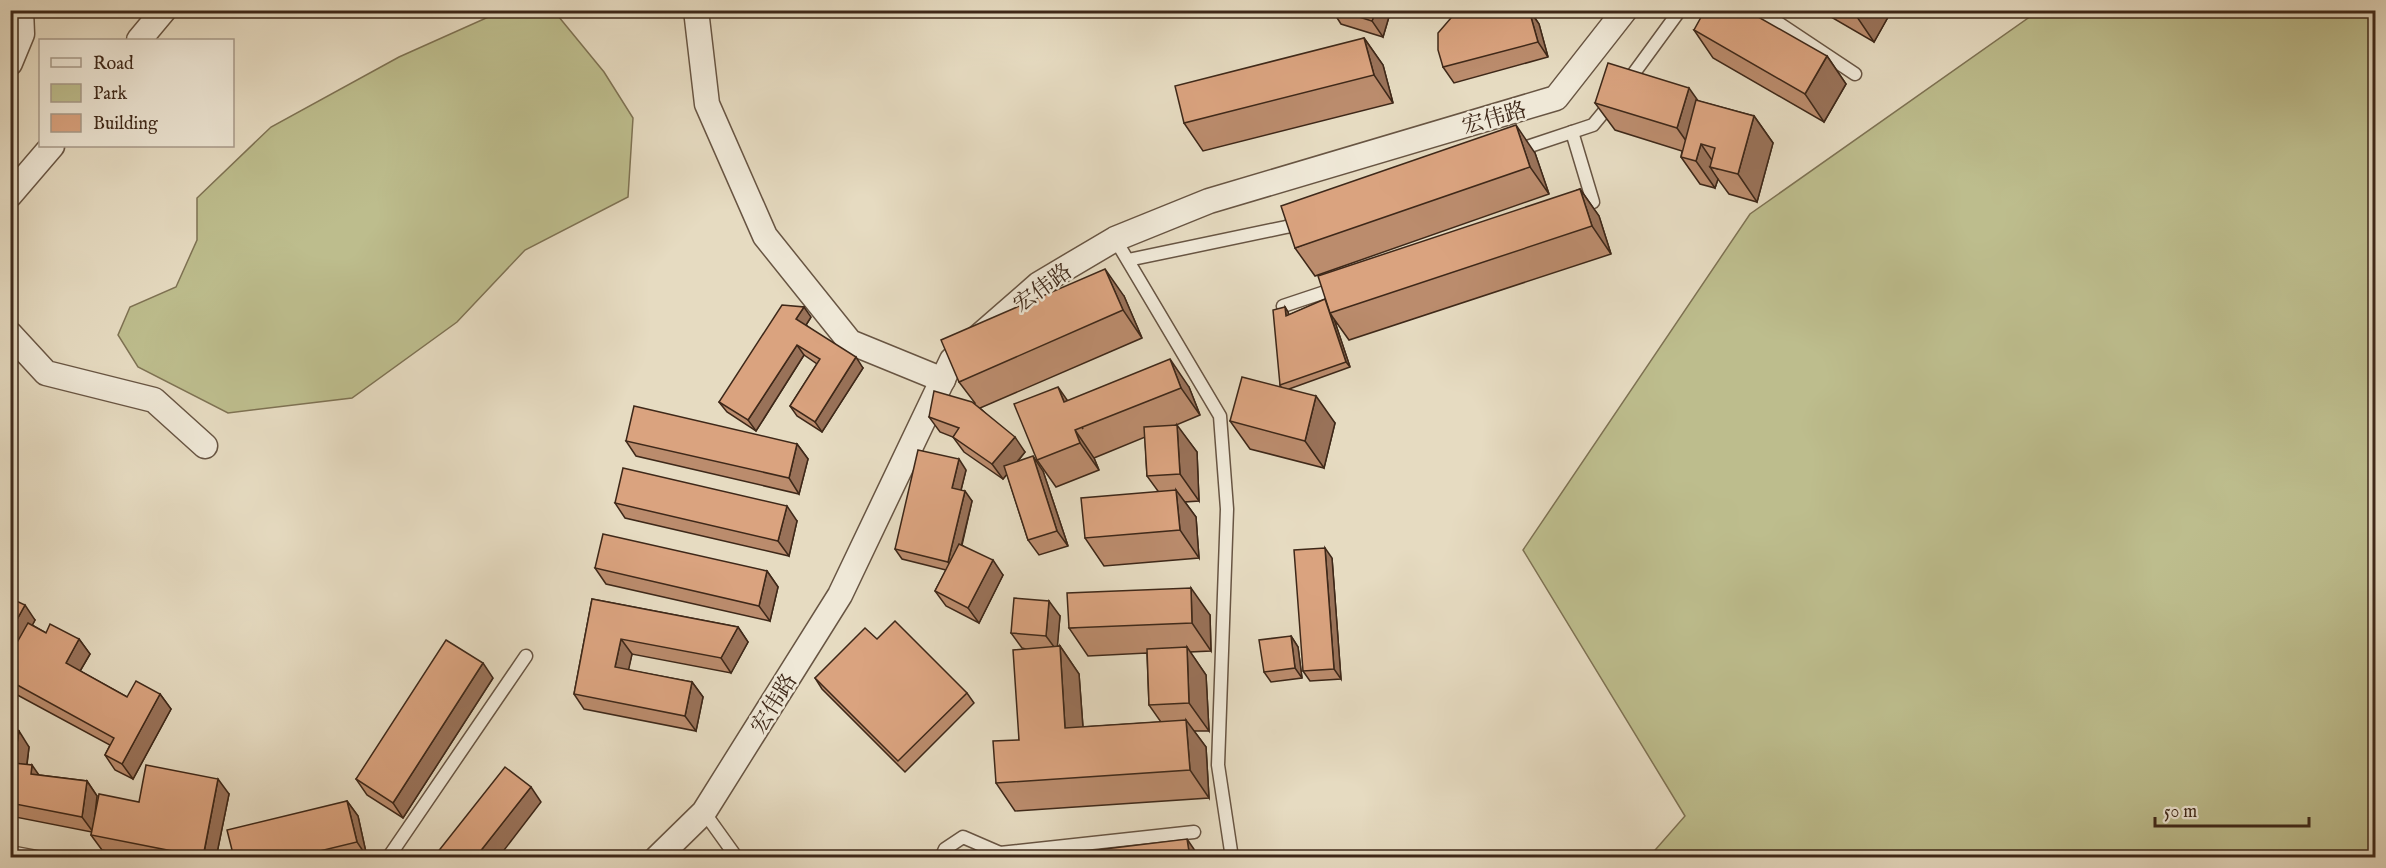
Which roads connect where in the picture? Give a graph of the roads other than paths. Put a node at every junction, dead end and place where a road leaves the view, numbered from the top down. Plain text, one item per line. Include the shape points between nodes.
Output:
1 (21, 10) edge
2 (164, 10) edge
3 (696, 10) edge
4 (1625, 10) edge
5 (1680, 10) edge
6 (1759, 10) edge
7 (140, 39) edge
8 (10, 63) edge
9 (1855, 74) dead end
10 (1572, 132) junction
11 (51, 147) edge
12 (1506, 154) edge
13 (10, 195) edge
14 (1560, 213) edge
15 (1319, 216) edge
16 (1115, 239) junction
17 (1128, 260) junction
18 (1349, 284) edge
19 (1283, 306) edge
20 (10, 334) edge
21 (943, 380) junction
22 (205, 446) dead end
23 (526, 656) dead end
24 (704, 812) junction
25 (1194, 832) dead end
26 (10, 852) edge
27 (663, 855) edge
28 (1000, 855) edge
29 (42, 858) edge
30 (388, 858) edge
31 (737, 858) edge
32 (941, 858) edge
33 (1232, 858) edge

1 - 8 street via 22,34
2 - 7 street
3 - 21 street via 707,104 765,236 850,342
4 - 16 street, 宏伟路 via 1556,98 1209,201
5 - 10 lane via 1593,125
6 - 9 lane
10 - 12 lane
10 - 14 lane via 1593,202
11 - 13 street
15 - 17 lane via 1286,227
16 - 17 lane
16 - 21 street, 宏伟路 via 1039,284 952,360
17 - 33 lane via 1220,417 1227,508 1218,765
18 - 19 lane
20 - 22 street via 46,373 154,400
21 - 24 street, 宏伟路 via 840,596
23 - 30 lane
24 - 27 street, 宏伟路
24 - 31 lane
25 - 28 lane
26 - 29 lane
28 - 32 lane via 963,837 945,849

